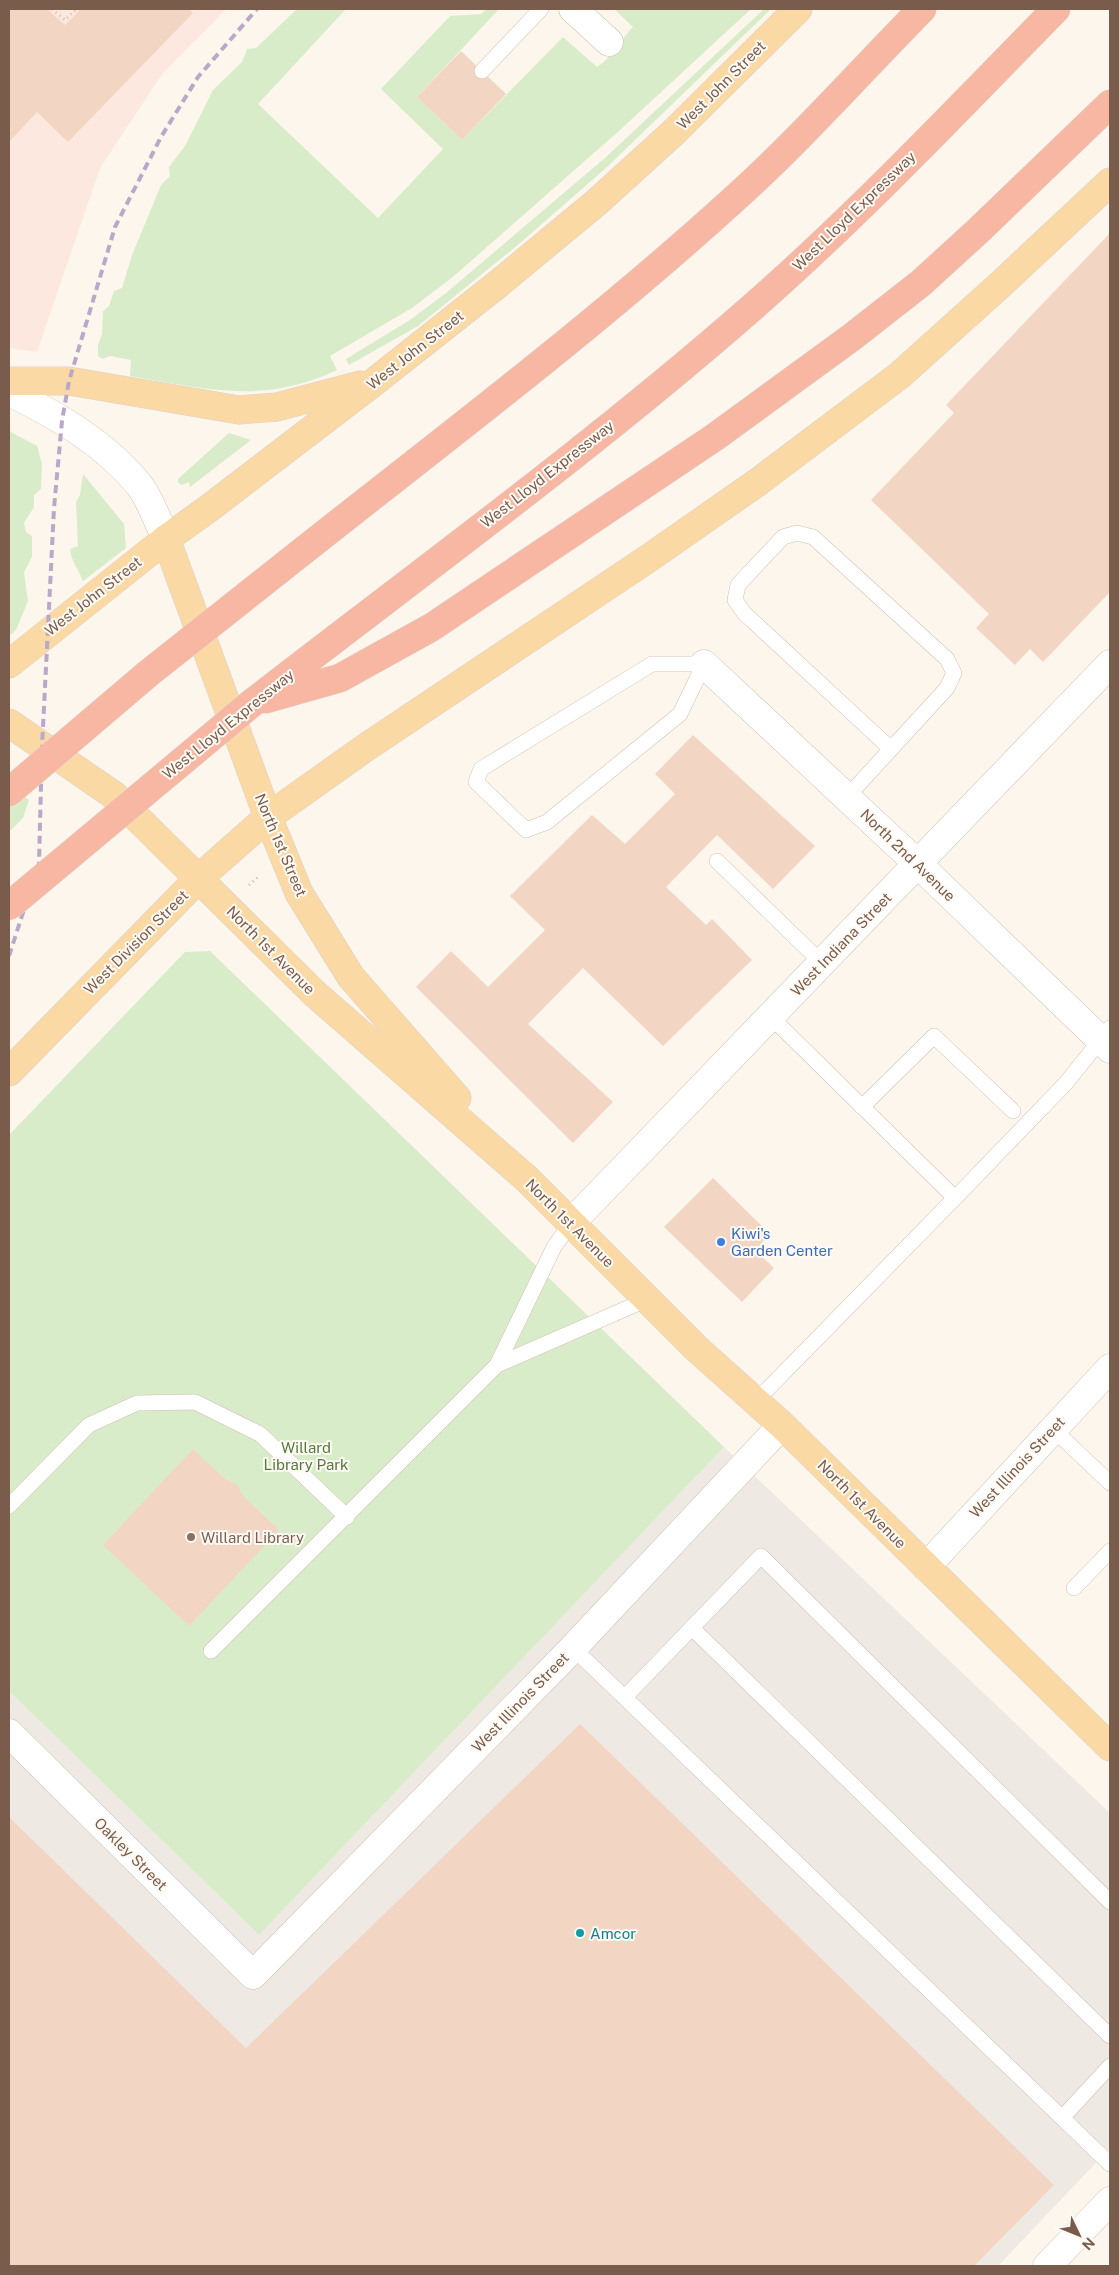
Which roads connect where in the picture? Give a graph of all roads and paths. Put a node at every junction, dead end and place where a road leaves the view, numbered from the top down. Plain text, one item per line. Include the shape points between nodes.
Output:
1 (52, 9) edge
2 (76, 9) edge
3 (542, 9) edge
4 (574, 9) edge
5 (798, 9) edge
6 (922, 9) edge
7 (1056, 9) edge
8 (609, 42) dead end
9 (482, 72) dead end
10 (1110, 104) edge
11 (1110, 182) edge
12 (9, 381) edge
13 (374, 382) junction
14 (9, 392) edge
15 (166, 538) junction
16 (9, 664) edge
17 (704, 664) junction
18 (1106, 676) edge
19 (252, 703) junction
20 (9, 724) edge
21 (892, 749) junction
22 (9, 792) edge
23 (847, 798) junction
24 (268, 817) junction
25 (717, 861) dead end
26 (918, 864) junction
27 (198, 878) junction
28 (9, 906) edge
29 (822, 963) junction
30 (770, 1016) junction
31 (1107, 1039) edge
32 (9, 1072) edge
33 (862, 1107) junction
34 (1012, 1111) dead end
35 (527, 1179) junction
36 (955, 1198) junction
37 (571, 1223) junction
38 (648, 1299) junction
39 (497, 1365) junction
40 (1110, 1368) edge
41 (755, 1402) junction
42 (782, 1425) junction
43 (1052, 1428) junction
44 (1110, 1483) edge
45 (9, 1506) edge
46 (347, 1517) junction
47 (1110, 1550) edge
48 (926, 1567) junction
49 (1074, 1588) dead end
50 (692, 1628) junction
51 (573, 1648) junction
52 (212, 1651) dead end
53 (625, 1698) junction
54 (9, 1733) edge
55 (1109, 1744) edge
56 (1110, 1902) edge
57 (253, 1975) joint
58 (1110, 2036) edge
59 (1110, 2066) edge
60 (1062, 2118) junction
61 (1110, 2164) edge
62 (1110, 2201) edge
63 (1047, 2266) edge

1 - 2 path via 65,20
3 - 9 lane
4 - 8 street
5 - 13 main road, West John Street via 674,132 597,202
6 - 22 highway, bridge via 734,200 658,266 150,672
7 - 19 highway, West Lloyd Expressway via 838,229 747,312 540,480
10 - 19 highway via 921,283 715,438 432,628 340,678
11 - 24 main road, West Division Street via 900,375 758,482
12 - 13 main road via 69,382 239,410 277,407
13 - 15 main road, West John Street
14 - 15 street via 62,421 115,459 141,488
15 - 16 main road, West John Street
15 - 24 main road, North 1st Street
17 - 17 lane via 652,664 481,769 476,782 526,830 547,822 680,714
17 - 23 street, North 2nd Avenue
18 - 26 street, West Indiana Street
19 - 28 highway, West Lloyd Expressway, bridge
20 - 27 main road, North 1st Avenue via 115,796
21 - 21 lane via 947,688 954,673 947,658 813,537 797,533 783,537 738,585 735,600 744,613
21 - 23 lane
23 - 26 street, North 2nd Avenue
24 - 27 main road, West Division Street
24 - 35 main road, North 1st Street via 299,892 350,977
25 - 29 lane
26 - 29 street, West Indiana Street
26 - 31 street, North 2nd Avenue
27 - 32 main road, West Division Street
27 - 35 main road, North 1st Avenue via 314,993
29 - 30 street, West Indiana Street
30 - 33 lane
30 - 37 street, West Indiana Street
31 - 36 lane
33 - 34 lane via 934,1036
33 - 36 lane
35 - 37 main road, North 1st Avenue
36 - 41 lane
37 - 38 main road, North 1st Avenue
37 - 39 lane via 554,1247
38 - 39 lane
38 - 41 main road, North 1st Avenue
39 - 46 lane
40 - 43 street, West Illinois Street
41 - 42 main road, North 1st Avenue
42 - 48 main road, North 1st Avenue
42 - 51 street, West Illinois Street
43 - 44 lane
43 - 48 street, West Illinois Street
45 - 46 lane via 89,1425 136,1403 195,1402 260,1434
46 - 52 lane
47 - 49 lane
48 - 55 main road, North 1st Avenue
50 - 53 lane
50 - 56 lane via 760,1556
50 - 58 lane
51 - 53 lane
51 - 57 street, West Illinois Street
53 - 60 lane
54 - 57 street, Oakley Street
59 - 60 lane
60 - 61 lane
62 - 63 street

